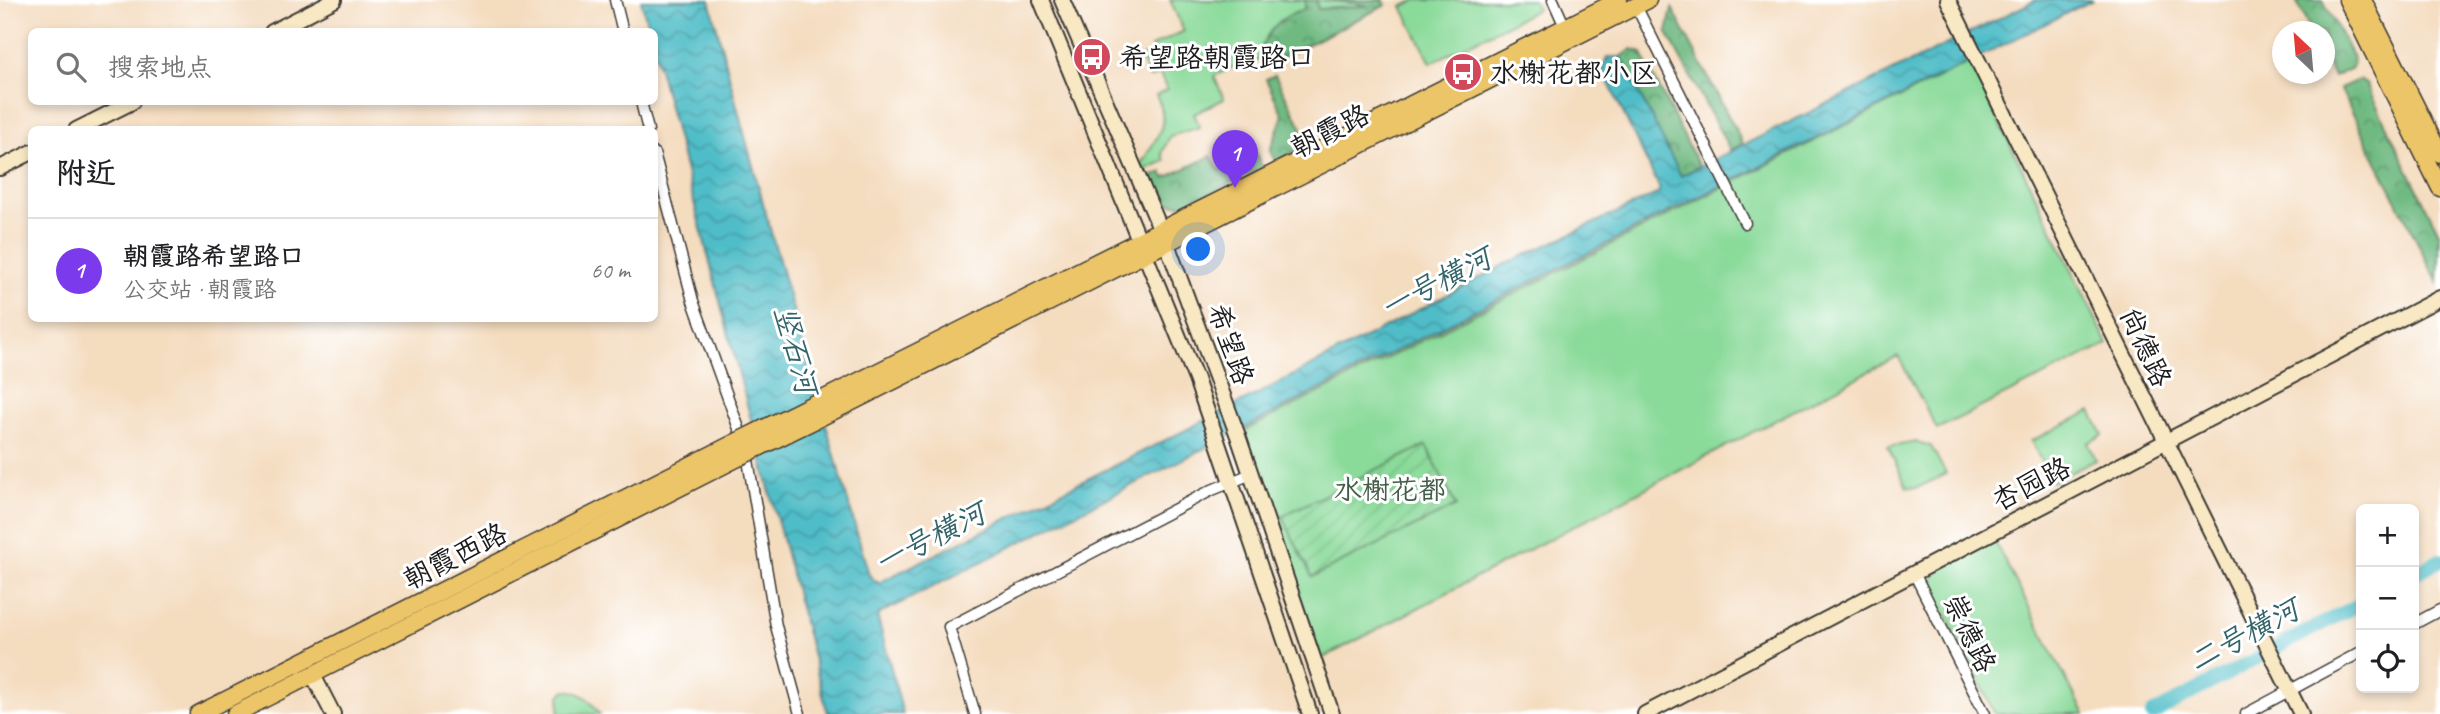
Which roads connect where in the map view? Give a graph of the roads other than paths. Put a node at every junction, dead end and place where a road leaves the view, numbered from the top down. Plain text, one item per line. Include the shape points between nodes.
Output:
1 (334, 0) edge
2 (615, 0) edge
3 (1041, 0) edge
4 (1062, 0) edge
5 (1553, 0) edge
6 (1619, 0) edge
7 (1948, 0) edge
8 (2347, 0) edge
9 (2363, 0) edge
10 (1639, 2) edge
11 (280, 28) edge
12 (622, 28) edge
13 (1568, 32) junction
14 (126, 105) edge
15 (642, 105) edge
16 (84, 126) edge
17 (647, 126) edge
18 (28, 154) edge
19 (2440, 154) edge
20 (0, 168) edge
21 (658, 168) edge
22 (2440, 188) edge
23 (1745, 223) dead end
24 (1164, 238) junction
25 (1142, 248) junction
26 (2440, 298) edge
27 (2165, 443) junction
28 (737, 450) junction
29 (1251, 474) junction
30 (1230, 482) junction
31 (1914, 573) junction
32 (2440, 610) edge
33 (2419, 621) edge
34 (2356, 655) edge
35 (305, 659) junction
36 (313, 675) junction
37 (198, 714) edge
38 (235, 714) edge
39 (333, 714) edge
40 (800, 714) edge
41 (975, 714) edge
42 (1310, 714) edge
43 (1332, 714) edge
44 (1645, 714) edge
45 (1985, 714) edge
46 (2246, 714) edge
47 (2301, 714) edge

1 - 11 street
2 - 12 street
3 - 25 street, 希望路
4 - 24 street, 希望路
5 - 13 street
6 - 13 main road, 朝霞路
7 - 27 street, 尚德路
8 - 22 main road
9 - 19 main road
10 - 13 main road, 朝霞路
10 - 23 street
13 - 24 main road, 朝霞路
14 - 16 street
15 - 17 street
18 - 20 street
21 - 40 street via 693,301 747,448 776,626
24 - 25 main road, 朝霞路
24 - 29 street, 希望路
25 - 28 main road, 朝霞路, bridge
25 - 30 street, 希望路 via 1196,379
26 - 27 street, 杏园路
27 - 31 street, 杏园路
27 - 47 street, 尚德路
28 - 35 main road, 朝霞西路
28 - 36 main road, 朝霞西路
29 - 30 street
29 - 43 street, 希望路
30 - 41 street via 949,627
30 - 42 street, 希望路
31 - 44 street, 杏园路
31 - 45 street, 崇德路
32 - 33 street
34 - 46 street
35 - 36 street
35 - 37 main road, 朝霞西路
36 - 38 main road, 朝霞西路
36 - 39 street

